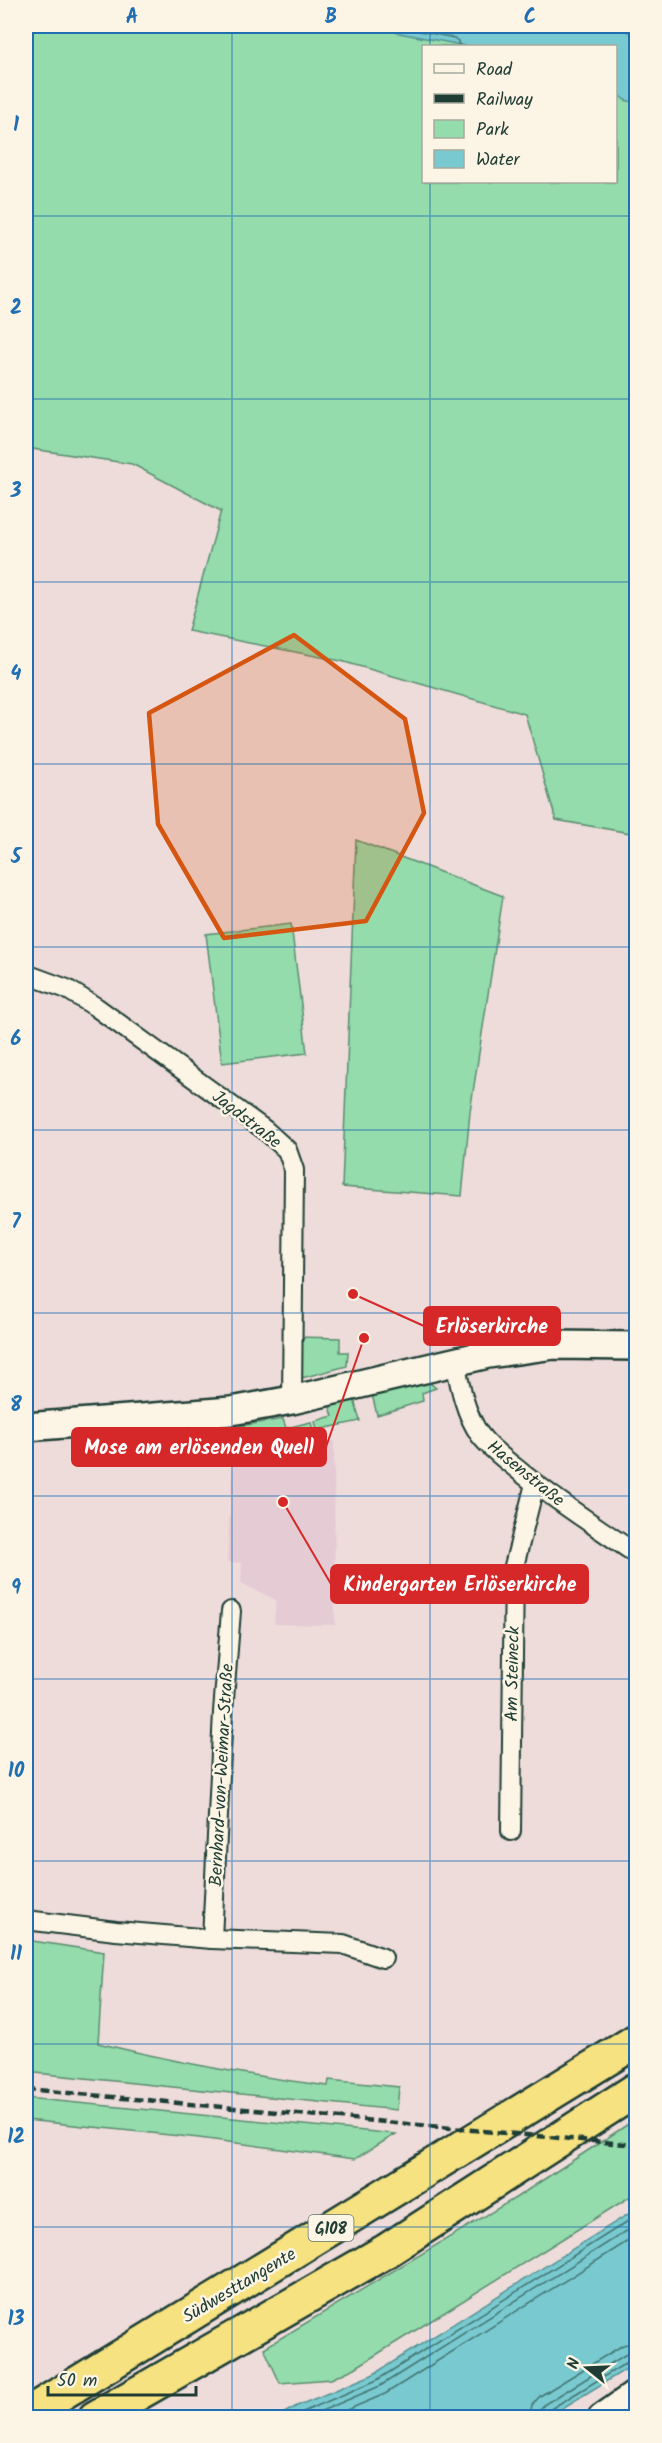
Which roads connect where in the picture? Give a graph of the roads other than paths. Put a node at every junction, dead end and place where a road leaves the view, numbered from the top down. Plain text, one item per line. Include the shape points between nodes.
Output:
1 (26, 974) edge
2 (636, 1346) edge
3 (455, 1361) junction
4 (292, 1400) junction
5 (26, 1427) edge
6 (535, 1484) junction
7 (636, 1554) edge
8 (231, 1611) dead end
9 (511, 1831) dead end
10 (26, 1920) edge
11 (212, 1939) junction
12 (383, 1958) dead end
13 (636, 2041) edge
14 (636, 2090) edge
15 (636, 2394) edge
16 (26, 2415) edge
17 (95, 2418) edge
18 (602, 2418) edge

1 - 4 street, Jagdstraße via 67,989 96,1007 287,1150 294,1170
2 - 3 main road via 554,1345
3 - 4 main road
3 - 6 street, Hasenstraße via 461,1393 480,1435
4 - 5 main road via 231,1411
6 - 7 street, Hasenstraße
6 - 9 street, Am Steineck via 514,1566
8 - 11 street, Bernhard-von-Weimar-Straße
10 - 11 street
11 - 12 street via 344,1944
13 - 16 highway, Südwesttangente / G108
14 - 17 highway, G108 via 386,2251
15 - 18 main road

